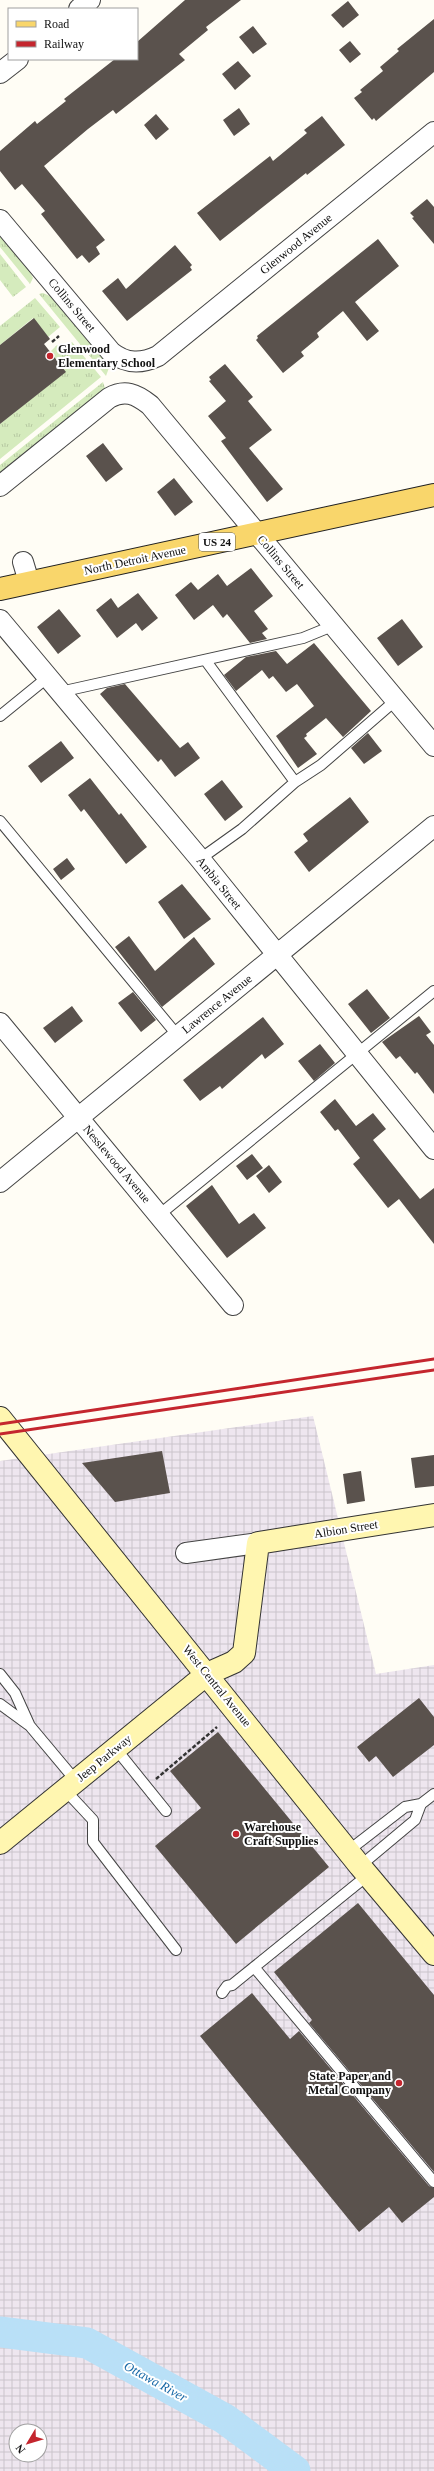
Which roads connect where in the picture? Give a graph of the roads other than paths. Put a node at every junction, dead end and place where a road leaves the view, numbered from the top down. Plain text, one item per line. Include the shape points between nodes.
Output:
1 (90, 0) edge
2 (80, 8) edge
3 (17, 60) edge
4 (0, 74) edge
5 (434, 132) edge
6 (0, 220) edge
7 (158, 356) joint
8 (0, 486) edge
9 (434, 495) edge
10 (257, 533) junction
11 (0, 589) edge
12 (0, 620) edge
13 (332, 623) junction
14 (206, 661) junction
15 (48, 677) junction
16 (60, 692) junction
17 (396, 700) junction
18 (0, 716) edge
19 (434, 746) edge
20 (295, 782) junction
21 (0, 821) edge
22 (434, 826) edge
23 (200, 859) junction
24 (277, 955) junction
25 (434, 991) edge
26 (0, 1023) edge
27 (178, 1036) junction
28 (357, 1053) junction
29 (78, 1118) junction
30 (434, 1149) edge
31 (0, 1182) edge
32 (159, 1215) junction
33 (233, 1305) dead end
34 (0, 1418) edge
35 (434, 1515) edge
36 (258, 1543) junction
37 (186, 1553) dead end
38 (0, 1674) edge
39 (207, 1674) junction
40 (0, 1704) edge
41 (30, 1726) junction
42 (116, 1749) junction
43 (70, 1785) junction
44 (434, 1794) edge
45 (421, 1804) junction
46 (166, 1811) dead end
47 (0, 1842) edge
48 (358, 1864) junction
49 (176, 1950) dead end
50 (434, 1954) edge
51 (254, 1967) junction
52 (222, 1993) dead end
53 (434, 2182) edge

1 - 2 street
3 - 4 street
5 - 7 street, Glenwood Avenue
6 - 7 street, Collins Street via 111,352 122,359 134,362
8 - 10 street, Collins Street via 109,398 118,393 134,394 150,405
9 - 10 main road, North Detroit Avenue / US 24
10 - 11 main road, North Detroit Avenue / US 24 via 26,572
10 - 13 street, Collins Street
12 - 15 street, Ambia Street
13 - 14 lane via 325,629 302,638 234,652
13 - 17 street, Collins Street
14 - 16 lane via 152,670
14 - 20 lane
15 - 16 street, Ambia Street
15 - 18 lane
16 - 23 street, Ambia Street
17 - 19 street, Collins Street
17 - 20 lane via 321,765
20 - 23 lane via 242,829
21 - 27 lane
22 - 24 street, Lawrence Avenue
23 - 24 street, Ambia Street
24 - 27 street, Lawrence Avenue
24 - 28 street, Ambia Street
25 - 28 lane
26 - 29 street, Nesslewood Avenue
27 - 29 street, Lawrence Avenue
28 - 30 street, Ambia Street
28 - 32 lane
29 - 31 street, Lawrence Avenue
29 - 32 street, Nesslewood Avenue
32 - 33 street, Nesslewood Avenue
34 - 39 main road, West Central Avenue
35 - 36 main road, Albion Street
36 - 37 street, Albion Street
36 - 39 main road via 244,1653 234,1662
38 - 41 lane via 15,1693
39 - 42 main road, Jeep Parkway
39 - 48 main road, West Central Avenue
40 - 41 lane
41 - 43 lane
42 - 43 main road, Jeep Parkway
42 - 46 lane
43 - 47 main road, Jeep Parkway
43 - 49 lane via 92,1820 93,1842
44 - 45 lane
45 - 48 lane via 415,1820
45 - 48 lane via 405,1806
48 - 50 main road, West Central Avenue
48 - 51 lane
51 - 52 lane via 232,1985 227,1986
51 - 53 lane

